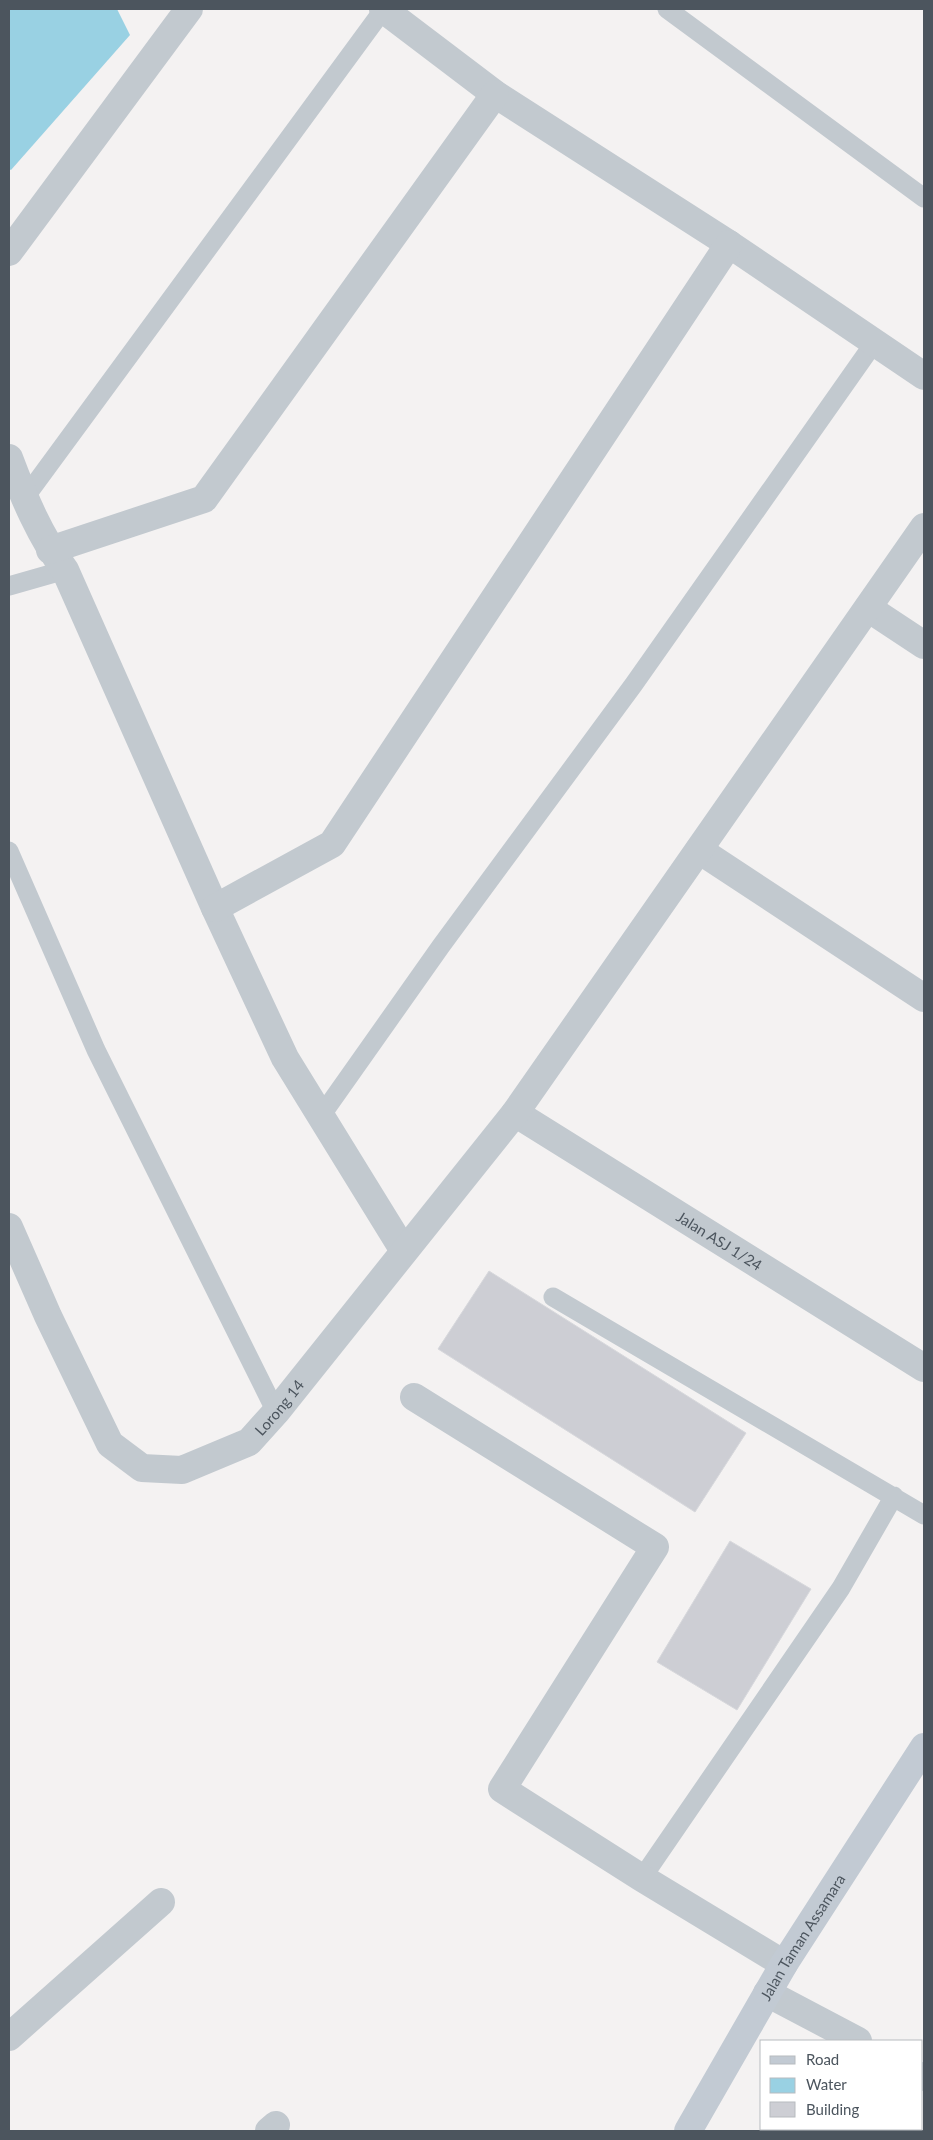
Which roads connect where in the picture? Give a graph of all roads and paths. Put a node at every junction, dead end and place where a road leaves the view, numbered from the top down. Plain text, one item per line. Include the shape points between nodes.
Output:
1 (190, 9) edge
2 (383, 9) edge
3 (667, 9) edge
4 (495, 94) junction
5 (924, 198) edge
6 (728, 244) junction
7 (9, 252) edge
8 (874, 342) junction
9 (924, 376) edge
10 (9, 458) edge
11 (24, 499) junction
12 (924, 527) edge
13 (58, 560) junction
14 (9, 586) edge
15 (868, 608) junction
16 (924, 645) edge
17 (698, 850) junction
18 (9, 851) edge
19 (215, 908) junction
20 (924, 998) edge
21 (515, 1113) junction
22 (321, 1116) junction
23 (9, 1227) edge
24 (404, 1251) junction
25 (553, 1296) dead end
26 (924, 1368) edge
27 (414, 1397) dead end
28 (276, 1412) junction
29 (894, 1496) junction
30 (924, 1515) edge
31 (924, 1747) edge
32 (642, 1878) junction
33 (161, 1902) dead end
34 (784, 1964) junction
35 (767, 1993) junction
36 (9, 2037) edge
37 (856, 2040) edge
38 (688, 2131) edge

1 - 7 street
2 - 4 street
2 - 11 lane
3 - 5 lane
4 - 6 street
4 - 13 street via 204,499
6 - 8 street
6 - 19 street via 332,844
8 - 9 street
8 - 22 lane via 634,684
10 - 11 street
11 - 13 street
12 - 15 street, Lorong 14
13 - 14 lane
13 - 19 street
15 - 16 street
15 - 17 street, Lorong 14
17 - 20 street
17 - 21 street, Lorong 14
18 - 28 lane via 96,1050
19 - 22 street via 285,1058
21 - 24 street, Lorong 14
21 - 26 street, Jalan ASJ 1/24
22 - 24 street
23 - 28 street, Lorong 14 via 110,1444 142,1468 182,1470 248,1442
24 - 28 street, Lorong 14
25 - 29 lane
27 - 32 street via 655,1547 502,1789
29 - 30 lane
29 - 32 lane via 841,1588
31 - 34 street, Jalan Taman Assamara
32 - 34 street
33 - 36 street
34 - 35 street, Jalan Taman Assamara
35 - 37 street
35 - 38 street, Jalan Taman Assamara

